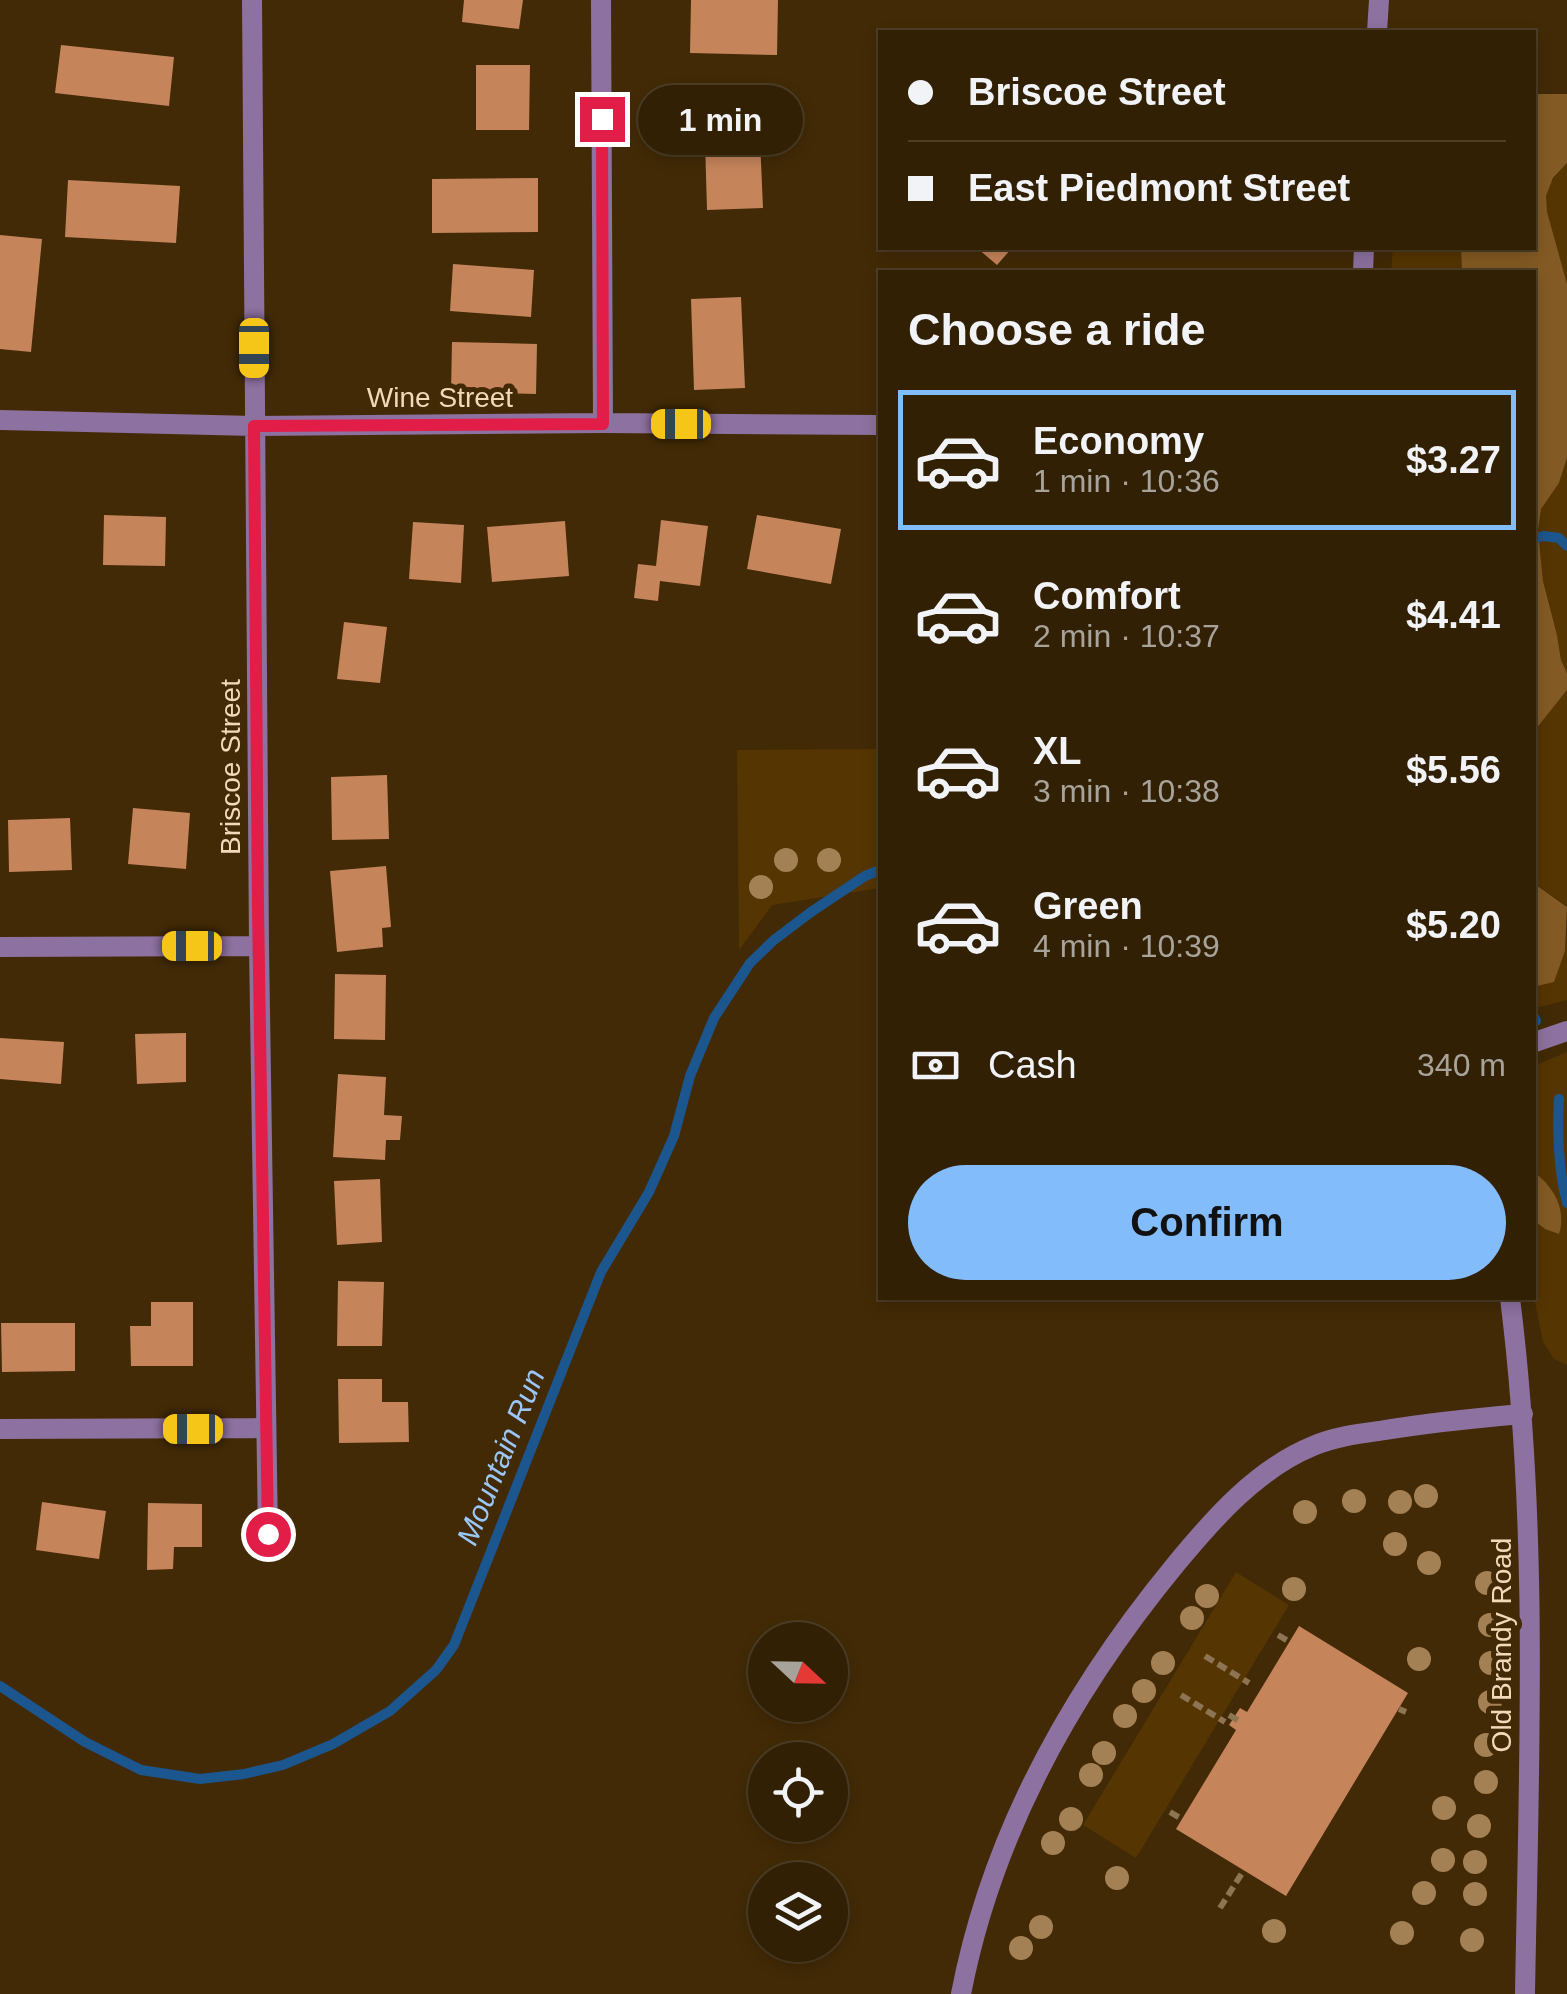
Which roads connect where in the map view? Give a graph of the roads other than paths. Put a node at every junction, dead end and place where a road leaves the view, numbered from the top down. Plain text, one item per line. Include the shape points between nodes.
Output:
1 (252, 0) edge
2 (602, 0) edge
3 (1379, 0) edge
4 (1377, 30) edge
5 (0, 420) edge
6 (603, 424) junction
7 (878, 425) edge
8 (254, 426) junction
9 (0, 946) edge
10 (259, 946) junction
11 (1567, 1031) edge
12 (1536, 1042) edge
13 (1510, 1300) edge
14 (1523, 1414) junction
15 (265, 1428) junction
16 (0, 1430) edge
17 (268, 1534) dead end
18 (961, 1994) edge
19 (1525, 1994) edge

1 - 8 street, Briscoe Street
2 - 6 street
3 - 4 street
5 - 8 street, Wine Street
6 - 7 street, Wine Street
6 - 8 street, Wine Street
8 - 10 street, Briscoe Street
9 - 10 street
10 - 15 street, Briscoe Street
11 - 12 street
13 - 14 street, Old Brandy Road
14 - 18 street via 1314,1445 1267,1472 1215,1519 1128,1626 1054,1742 995,1870
14 - 19 street, Old Brandy Road via 1530,1635
15 - 16 street
15 - 17 street, Briscoe Street

